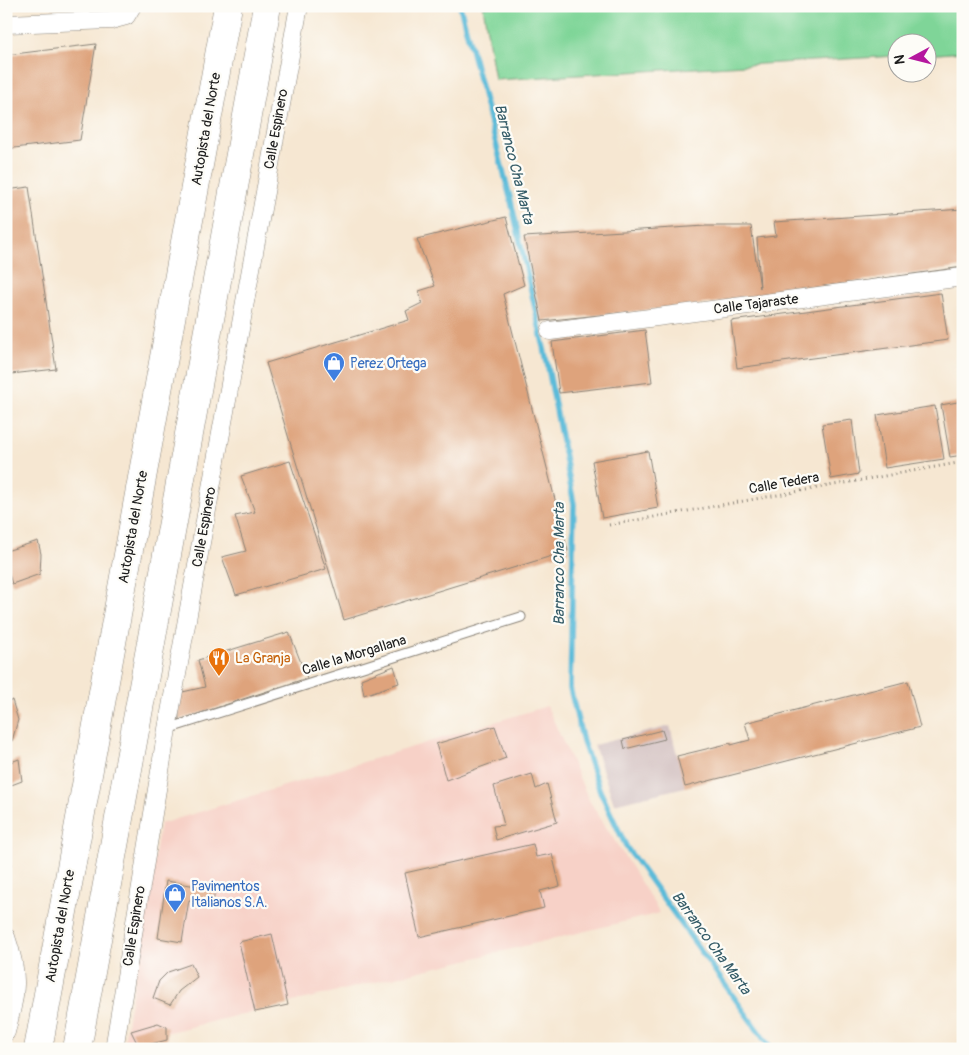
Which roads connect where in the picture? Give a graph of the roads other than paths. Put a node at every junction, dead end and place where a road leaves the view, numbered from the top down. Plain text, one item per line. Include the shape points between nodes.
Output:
1 (132, 6) edge
2 (228, 6) edge
3 (266, 6) edge
4 (299, 6) edge
5 (6, 24) edge
6 (963, 277) edge
7 (550, 331) dead end
8 (521, 617) dead end
9 (167, 729) junction
10 (6, 937) edge
11 (6, 1032) edge
12 (38, 1049) edge
13 (77, 1049) edge
14 (114, 1049) edge

1 - 5 street via 126,16 111,20
2 - 12 highway, Autopista del Norte
3 - 13 highway
4 - 9 street, Calle Espinero
6 - 7 street, Calle Tajaraste
8 - 9 lane, Calle la Morgallana
9 - 14 street, Calle Espinero
10 - 11 street via 13,957 17,989

